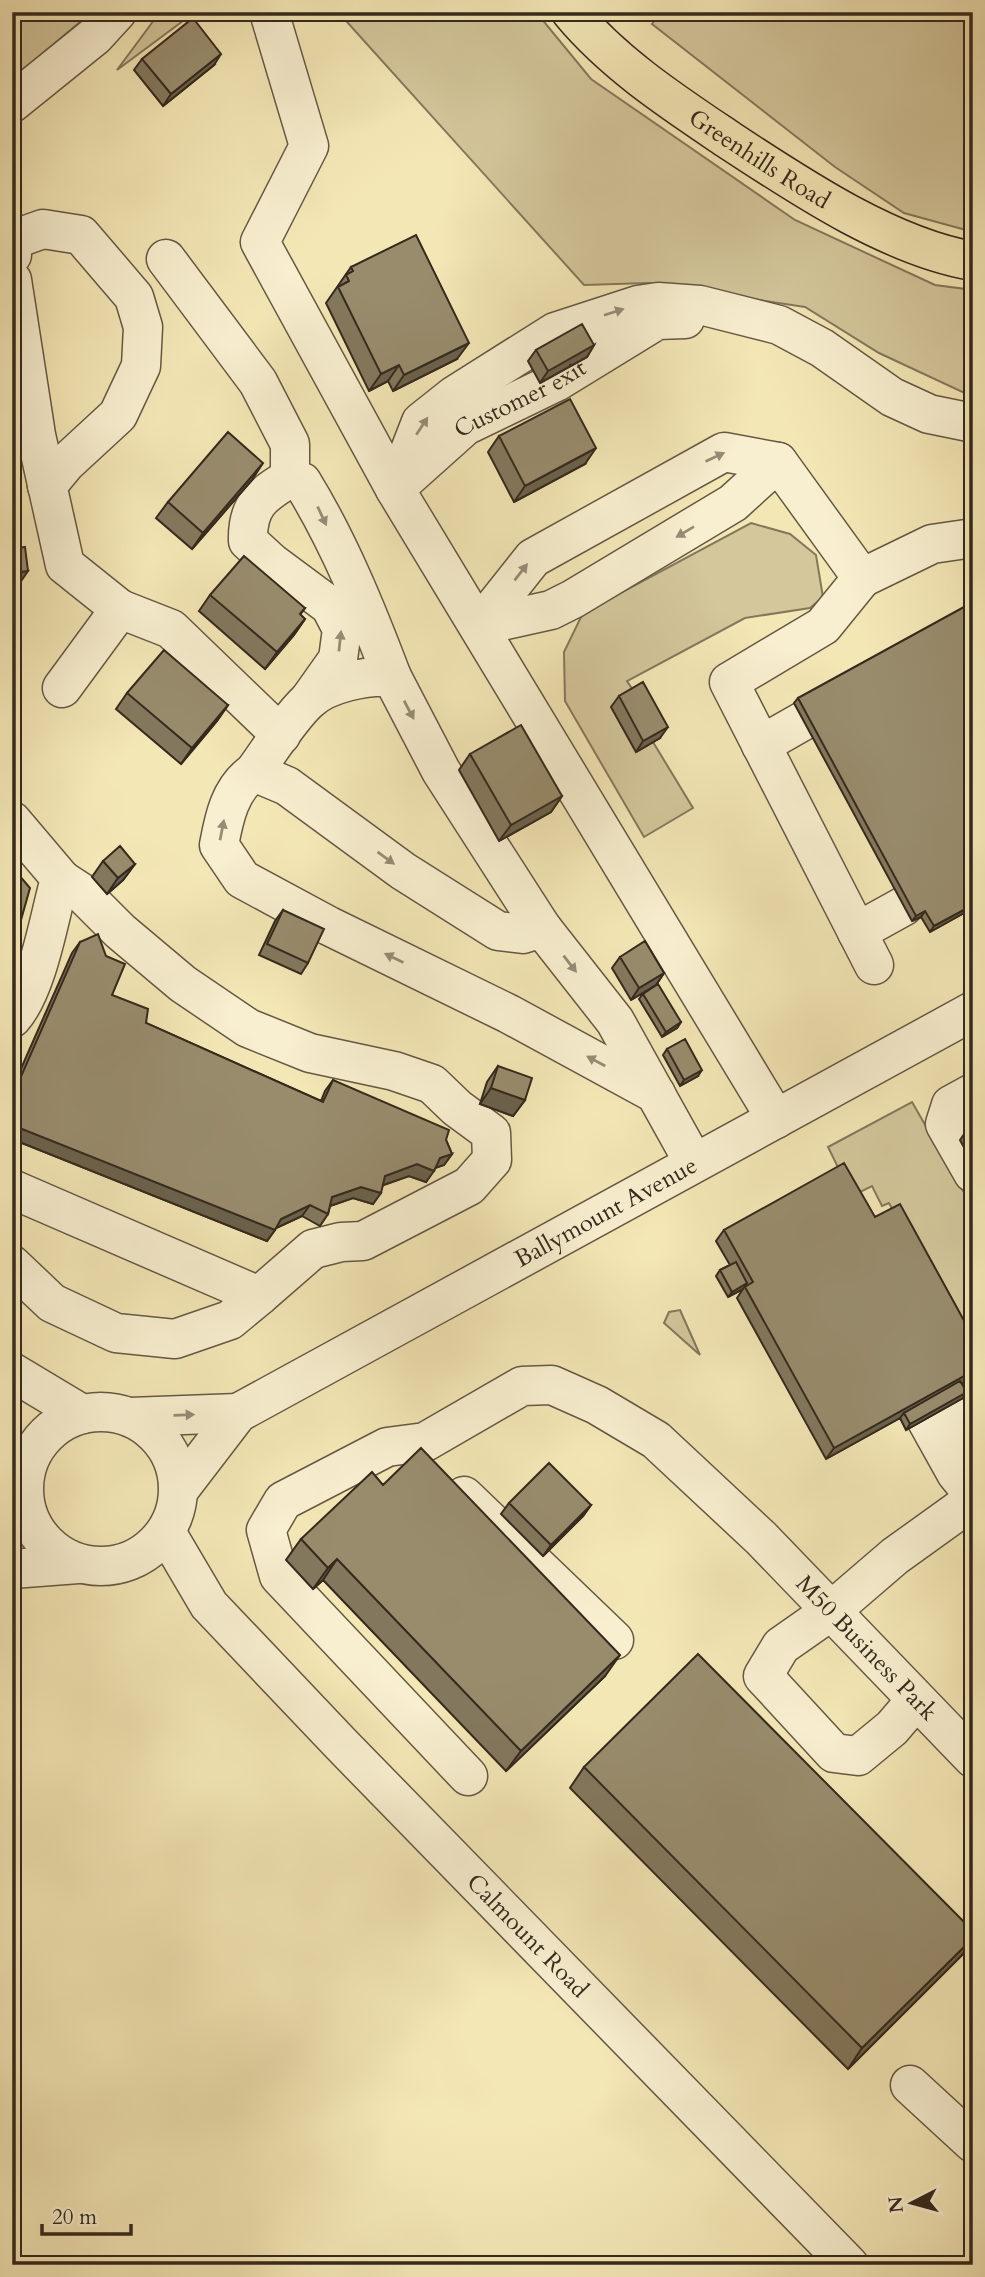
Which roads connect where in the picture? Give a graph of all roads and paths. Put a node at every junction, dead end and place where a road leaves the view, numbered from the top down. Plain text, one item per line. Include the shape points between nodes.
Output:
1 (117, 12) edge
2 (269, 12) edge
3 (571, 12) edge
4 (12, 103) edge
5 (12, 256) edge
6 (166, 259) dead end
7 (973, 261) edge
8 (12, 280) edge
9 (973, 424) edge
10 (973, 441) edge
11 (778, 462) junction
12 (290, 478) junction
13 (47, 486) junction
14 (395, 489) junction
15 (973, 538) edge
16 (862, 578) junction
17 (120, 609) junction
18 (479, 626) junction
19 (392, 677) junction
20 (62, 688) dead end
21 (309, 700) junction
22 (803, 721) edge
23 (281, 735) junction
24 (761, 745) junction
25 (254, 772) junction
26 (12, 821) edge
27 (62, 880) junction
28 (904, 906) edge
29 (542, 928) junction
30 (857, 932) junction
31 (874, 965) dead end
32 (973, 1011) edge
33 (12, 1018) edge
34 (973, 1093) edge
35 (656, 1094) junction
36 (776, 1119) junction
37 (694, 1163) junction
38 (973, 1173) edge
39 (12, 1189) edge
40 (12, 1265) edge
41 (258, 1296) junction
42 (12, 1372) edge
43 (238, 1413) junction
44 (82, 1414) junction
45 (130, 1417) junction
46 (973, 1440) edge
47 (425, 1441) junction
48 (19, 1469) edge
49 (178, 1490) junction
50 (973, 1494) edge
51 (973, 1500) edge
52 (166, 1532) junction
53 (129, 1562) junction
54 (78, 1564) junction
55 (12, 1569) edge
56 (209, 1605) junction
57 (831, 1611) junction
58 (614, 1640) dead end
59 (916, 1700) junction
60 (973, 1758) edge
61 (468, 1776) dead end
62 (910, 2085) dead end
63 (970, 2135) edge
64 (849, 2265) edge

1 - 4 street via 96,36
2 - 14 street via 309,146 260,242
3 - 7 main road, Greenhills Road via 614,55 680,107 776,171 866,222 915,244
5 - 13 street via 12,240 43,229 81,235 135,297 143,327 141,366 118,415
6 - 12 street via 258,382 290,444
8 - 13 street
14 -> 9 street via 421,422 454,395 555,332 638,304 700,305 779,325 822,348 891,397 929,414
10 - 14 street, Customer exit via 884,414 785,342 719,322 657,320 556,382 465,426
11 - 16 street
11 -> 18 street via 733,503 573,599 551,610
18 -> 11 street via 533,558 724,452
12 -> 19 street via 302,482 317,505
21 -> 12 street via 338,659 342,629 330,606 248,541 247,521 265,493
13 - 17 street via 65,565
14 - 18 street
15 - 16 street via 932,544
16 - 24 street via 823,626 729,682
17 - 20 street
17 - 23 street via 171,629
18 - 36 street
19 - 21 street via 372,675 342,683
19 -> 29 street via 441,771
21 - 23 street
22 - 24 street
23 - 25 street
24 - 30 street
25 -> 29 street via 287,786 403,870 498,931 523,934
35 -> 25 street via 242,879 219,845 225,815 241,780
26 - 27 street
27 - 33 street via 37,965
27 - 41 street via 183,985 248,1028 310,1053 432,1084 491,1133 492,1160 469,1186 363,1241 313,1250
28 - 30 street
29 -> 35 street via 615,1021
30 - 31 street
32 - 36 street, Ballymount Avenue
34 - 38 street via 951,1105 945,1124
35 - 37 street
36 - 37 street, Ballymount Avenue
37 - 43 street, Ballymount Avenue
39 - 41 street
40 - 41 street via 52,1303 116,1333 175,1339 230,1320
42 - 44 street
45 -> 43 street, Ballymount Avenue
43 - 49 street, Ballymount Avenue
44 - 45 street
44 - 48 street via 59,1423
45 - 49 street via 165,1446 175,1467
46 - 50 street via 932,1406 956,1473
47 - 57 street, M50 Business Park via 522,1386 552,1385 656,1440
47 - 58 street via 437,1470
47 - 61 street via 387,1447 283,1501 266,1530 279,1576
48 - 54 street via 26,1511 37,1534 55,1553
49 - 52 street
51 - 57 street via 895,1556
52 - 53 street via 150,1550
52 - 56 street, Calmount Road
53 - 54 street via 104,1567
53 - 56 street, Calmount Road
54 - 55 street
56 - 64 street, Calmount Road
57 - 59 street, M50 Business Park
57 - 59 street via 781,1646 763,1676 834,1752 858,1756
59 - 60 street, M50 Business Park
62 - 63 street

